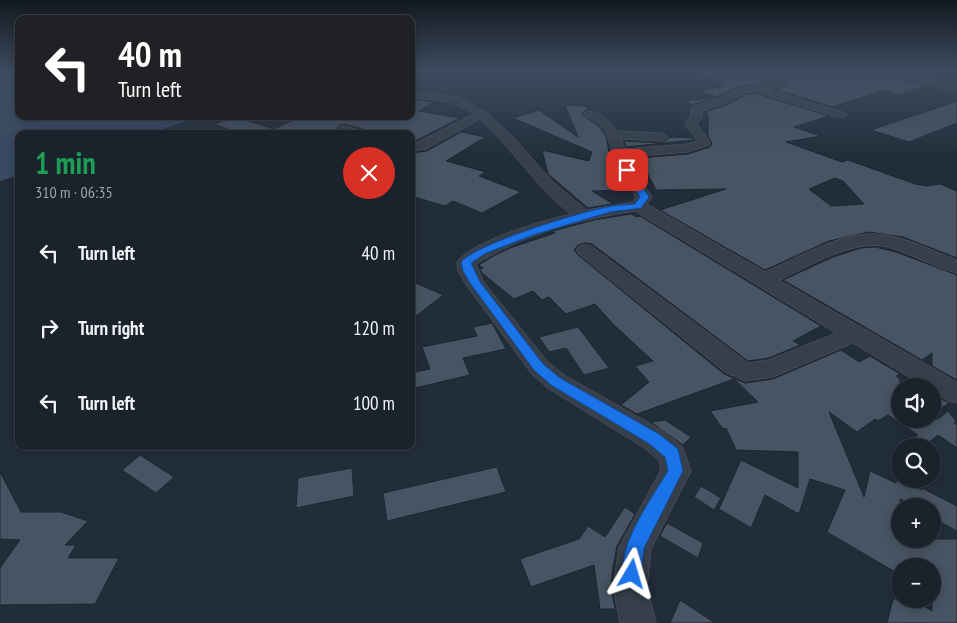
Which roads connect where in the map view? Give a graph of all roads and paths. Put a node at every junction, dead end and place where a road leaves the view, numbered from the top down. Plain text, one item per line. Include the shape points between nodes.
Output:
1 (444, 100) edge
2 (724, 100) edge
3 (793, 100) edge
4 (482, 114) junction
5 (589, 114) dead end
6 (841, 115) dead end
7 (604, 121) junction
8 (621, 122) dead end
9 (463, 124) junction
10 (493, 124) junction
11 (613, 135) junction
12 (662, 137) dead end
13 (415, 147) edge
14 (620, 154) junction
15 (638, 206) junction
16 (584, 216) junction
17 (584, 250) dead end
18 (957, 267) edge
19 (763, 280) junction
20 (853, 334) junction
21 (957, 394) edge
22 (638, 623) edge

1 - 4 street via 466,104
2 - 14 street via 696,109 692,124 704,142 702,144
3 - 6 street
4 - 9 street
4 - 10 street
5 - 7 street
7 - 8 street
7 - 11 street
9 - 10 street
9 - 13 street
10 - 16 street via 560,198
11 - 12 street
11 - 14 street
14 - 15 street via 644,197
15 - 16 street
15 - 19 street
16 - 22 street via 482,251 466,262 475,283 539,367 555,381 653,439 672,454 676,471 635,547 630,588
17 - 20 street via 745,372 773,368
18 - 19 street via 869,238
19 - 20 street
20 - 21 street

